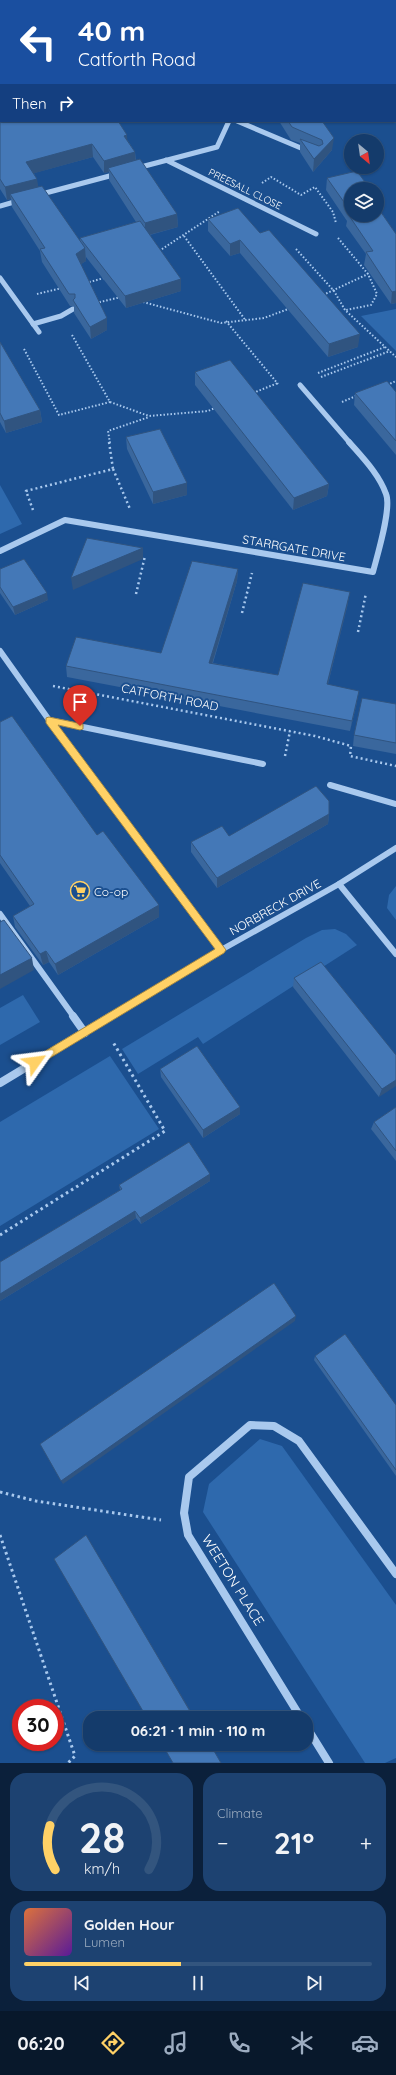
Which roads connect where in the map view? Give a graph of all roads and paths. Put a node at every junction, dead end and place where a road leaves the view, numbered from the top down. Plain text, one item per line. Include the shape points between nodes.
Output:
1 (229, 122) edge
2 (239, 122) edge
3 (310, 152) edge
4 (166, 160) junction
5 (133, 169) edge
6 (126, 171) edge
7 (0, 206) edge
8 (214, 207) dead end
9 (226, 207) dead end
10 (220, 211) junction
11 (316, 234) dead end
12 (184, 236) junction
13 (292, 245) dead end
14 (155, 254) edge
15 (368, 274) dead end
16 (0, 278) edge
17 (119, 290) edge
18 (334, 291) junction
19 (320, 297) edge
20 (138, 300) edge
21 (292, 307) edge
22 (73, 309) joint
23 (61, 316) junction
24 (226, 321) junction
25 (246, 321) junction
26 (33, 324) junction
27 (39, 332) dead end
28 (385, 348) junction
29 (391, 351) junction
30 (396, 357) edge
31 (312, 374) dead end
32 (284, 381) dead end
33 (396, 381) edge
34 (277, 383) junction
35 (300, 384) joint
36 (283, 387) dead end
37 (381, 387) edge
38 (249, 394) edge
39 (359, 395) edge
40 (110, 402) junction
41 (221, 405) edge
42 (322, 409) junction
43 (149, 416) junction
44 (114, 469) junction
45 (41, 532) junction
46 (140, 533) junction
47 (150, 535) junction
48 (0, 551) edge
49 (257, 553) junction
50 (370, 572) junction
51 (136, 594) dead end
52 (242, 613) dead end
53 (358, 632) dead end
54 (0, 651) edge
55 (21, 680) junction
56 (49, 720) junction
57 (263, 764) dead end
58 (396, 766) edge
59 (330, 785) dead end
60 (396, 804) edge
61 (396, 848) edge
62 (339, 884) junction
63 (0, 914) edge
64 (221, 950) junction
65 (396, 954) edge
66 (98, 1025) junction
67 (85, 1033) junction
68 (0, 1082) edge
69 (0, 1235) edge
70 (0, 1492) edge
71 (184, 1513) junction
72 (0, 1535) edge
73 (396, 1574) edge
74 (297, 1711) edge
75 (313, 1737) edge
76 (68, 1763) edge
77 (329, 1763) edge

1 - 4 street via 216,148
2 - 3 street
4 - 5 street
4 - 11 street, PREESALL CLOSE
6 - 7 street
8 - 10 path
9 - 10 path
10 - 12 path
12 - 14 path
12 - 25 path
13 - 18 path
15 - 18 path
16 - 26 street
17 - 22 path via 123,296
18 - 19 path
18 - 28 path via 345,310
20 - 24 path via 221,323
21 - 25 path via 264,318
22 - 23 street
23 - 26 street
23 - 40 path
24 - 25 path
24 - 34 path
26 - 27 street
26 - 40 path via 14,329 59,415
28 - 29 path
28 - 31 path
29 - 30 path
29 - 35 path
32 - 34 path
33 - 37 path
34 - 36 path
34 - 38 path
35 - 42 street
39 - 42 path
40 - 43 path
41 - 43 path via 208,411
42 - 50 street via 369,465 387,496 385,526 373,572
43 - 44 path via 108,431
44 - 45 path via 26,491
44 - 46 path
45 - 46 street, STARRGATE DRIVE via 65,520
45 - 48 street, STARRGATE DRIVE
46 - 47 street, STARRGATE DRIVE
47 - 49 street, STARRGATE DRIVE
47 - 51 path
49 - 50 street, STARRGATE DRIVE
49 - 52 path
50 - 53 path
54 - 55 street
55 - 56 street
55 - 58 path, CATFORTH ROAD via 315,736 351,746 350,756
56 - 57 street
56 - 64 street
59 - 60 street
61 - 62 street, NORBRECK DRIVE
62 - 64 street, NORBRECK DRIVE
62 - 65 street
63 - 67 street
64 - 66 street, NORBRECK DRIVE
66 - 67 street, NORBRECK DRIVE
66 - 69 path via 116,1046 165,1131
67 - 68 street, NORBRECK DRIVE
70 - 71 path via 161,1521
71 - 73 street, WEETON PLACE via 189,1476 250,1425 274,1426 299,1441
71 - 74 street, WEETON PLACE via 188,1535
72 - 76 path via 75,1756
75 - 77 street

